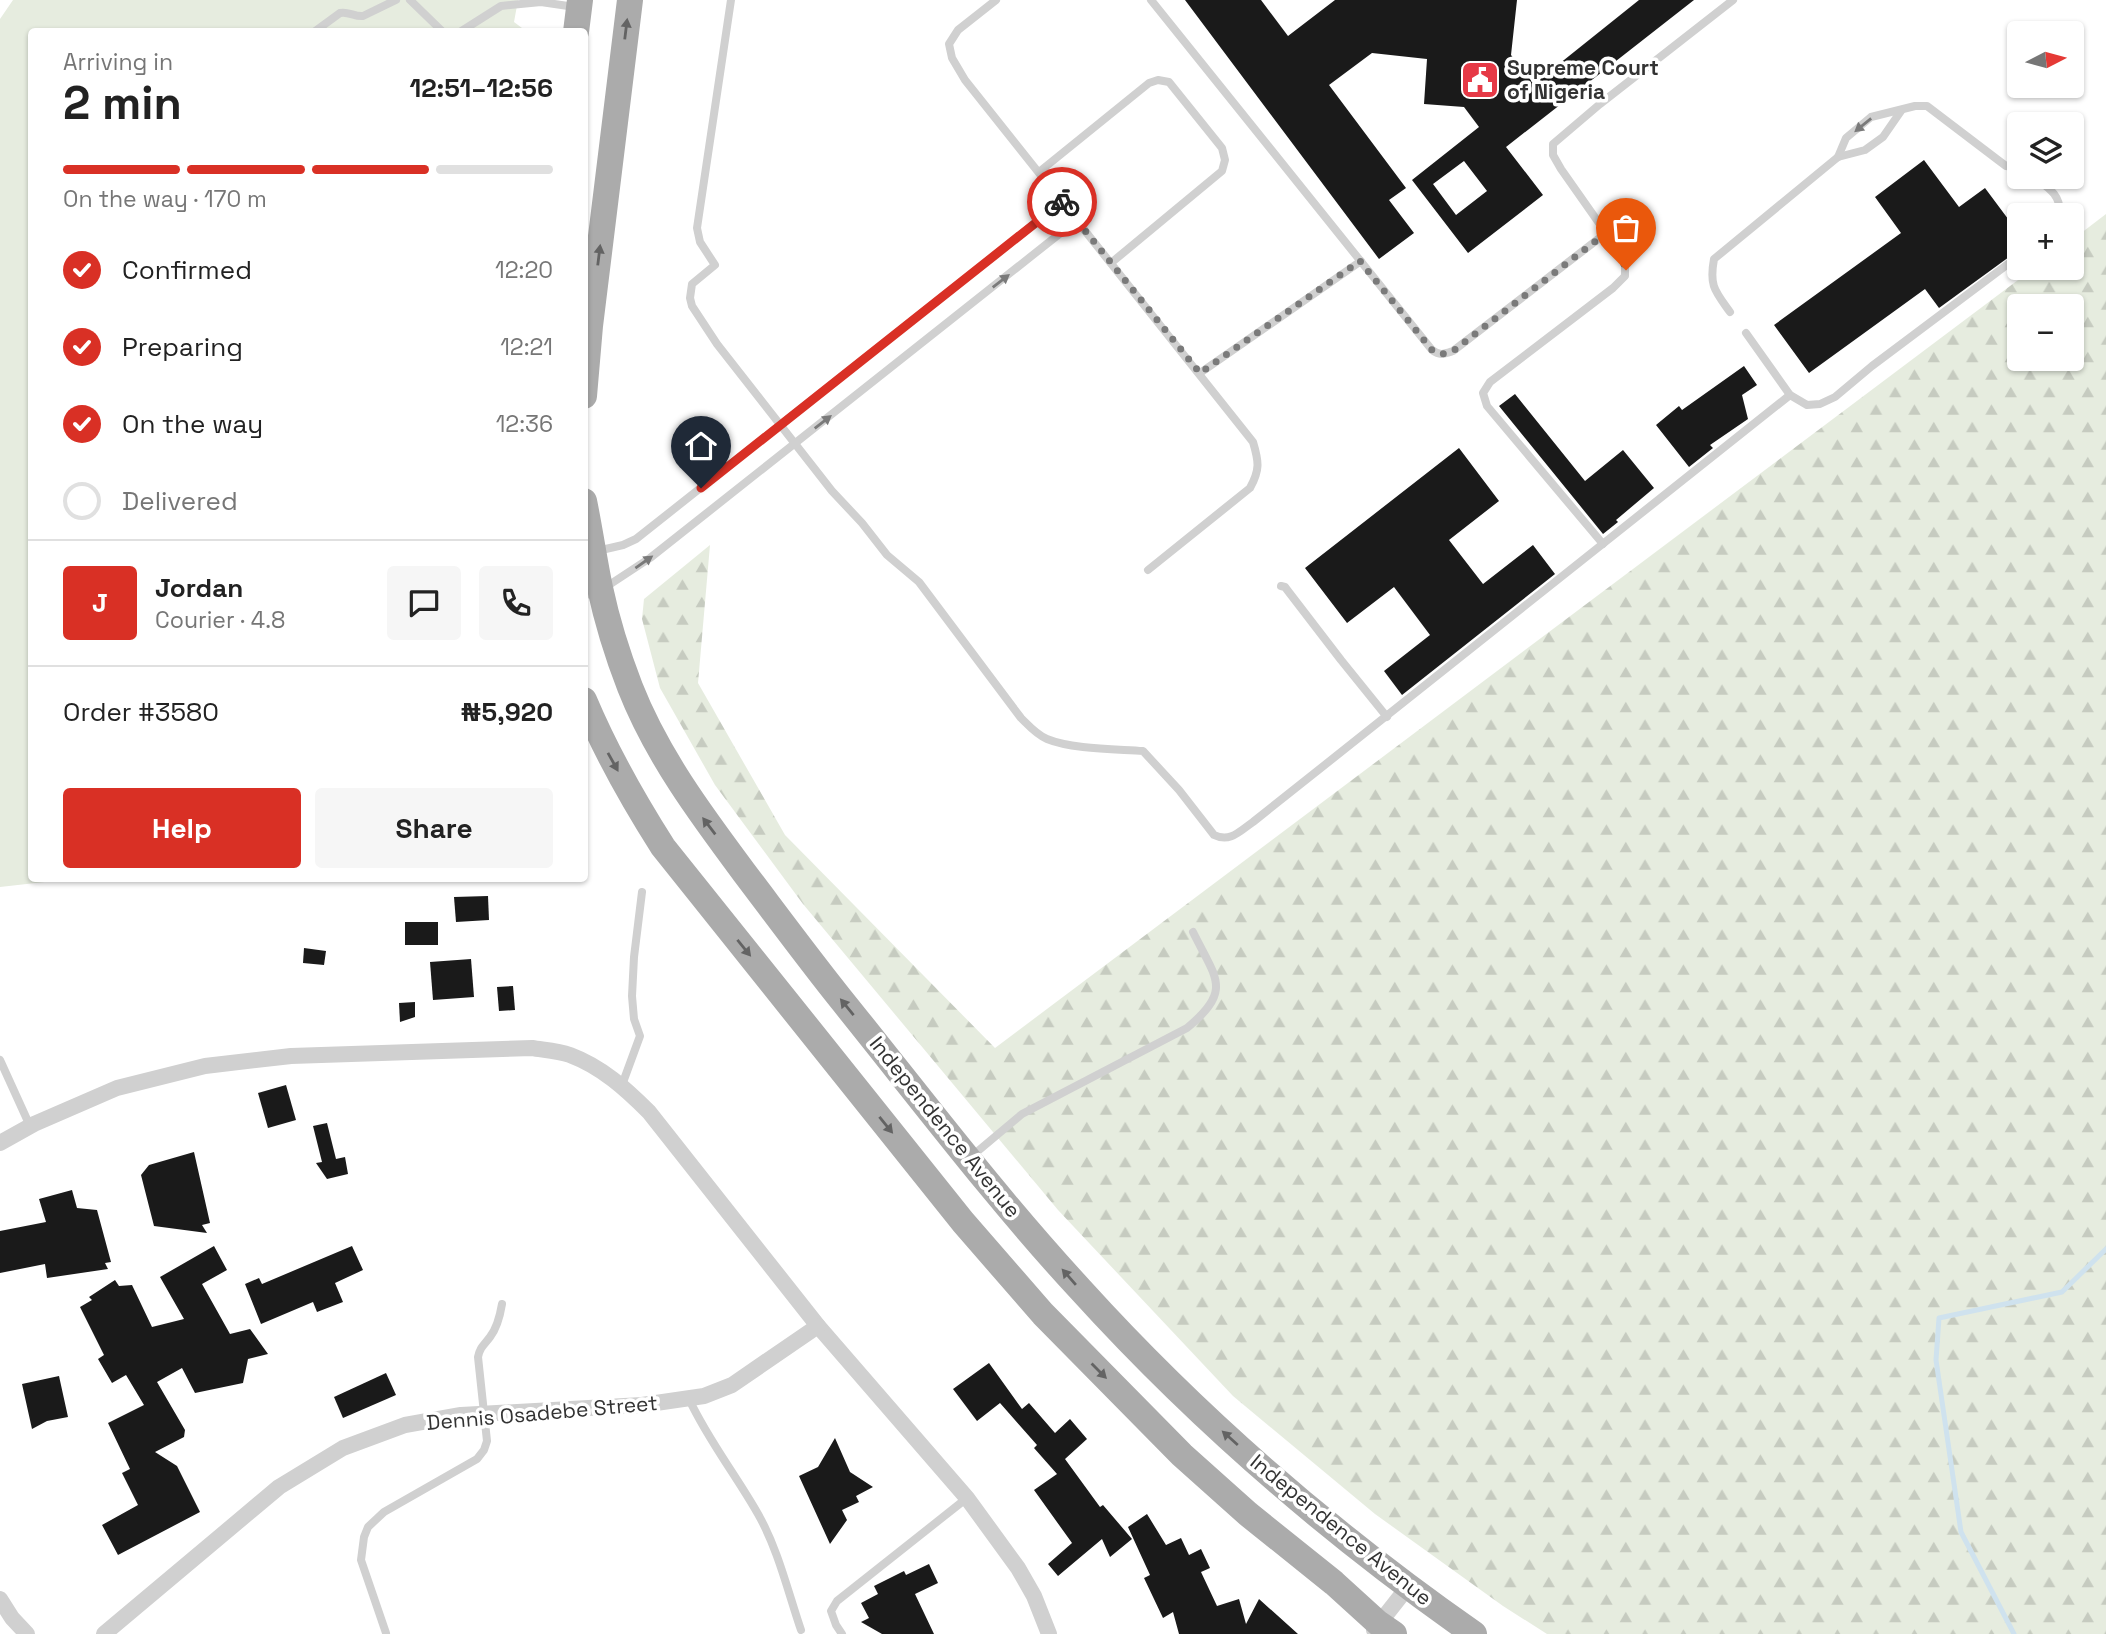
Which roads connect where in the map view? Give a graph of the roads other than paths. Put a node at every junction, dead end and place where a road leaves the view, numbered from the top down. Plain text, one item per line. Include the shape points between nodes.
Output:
1 (396, 0) edge
2 (410, 0) edge
3 (629, 0) edge
4 (731, 0) edge
5 (996, 0) edge
6 (1151, 0) edge
7 (1733, 0) edge
8 (578, 13) edge
9 (319, 28) edge
10 (439, 28) edge
11 (466, 28) edge
12 (1902, 111) junction
13 (1838, 157) junction
14 (2007, 166) edge
15 (1039, 172) junction
16 (1062, 202) junction
17 (1077, 220) junction
18 (1606, 233) junction
19 (1360, 261) junction
20 (1111, 263) junction
21 (2007, 265) edge
22 (1730, 312) dead end
23 (1745, 333) dead end
24 (588, 349) edge
25 (1200, 373) junction
26 (1790, 396) junction
27 (780, 425) junction
28 (796, 444) junction
29 (1603, 544) junction
30 (589, 552) edge
31 (1148, 570) dead end
32 (1281, 586) dead end
33 (592, 593) edge
34 (588, 709) edge
35 (1387, 717) junction
36 (642, 892) dead end
37 (1193, 932) dead end
38 (0, 1060) edge
39 (622, 1085) junction
40 (30, 1126) junction
41 (0, 1143) edge
42 (969, 1159) junction
43 (502, 1304) dead end
44 (818, 1326) junction
45 (688, 1399) junction
46 (483, 1414) junction
47 (967, 1498) junction
48 (1407, 1588) junction
49 (0, 1599) edge
50 (800, 1630) dead end
51 (1381, 1630) edge
52 (386, 1633) edge
53 (27, 1634) edge
54 (104, 1634) edge
55 (842, 1634) edge
56 (1049, 1634) edge
57 (1474, 1634) edge

1 - 9 lane via 363,16 340,13
2 - 10 lane
24 -> 3 main road
4 - 27 lane via 697,228 715,265 692,284 690,298 717,344
5 - 15 lane via 958,30 949,44 952,58
6 - 19 lane
7 - 18 lane via 1553,144 1553,155
8 - 11 lane via 541,2 501,6
12 - 13 lane via 1883,137 1865,150
12 -> 13 lane via 1871,117 1846,138
12 - 14 lane via 1927,106
13 - 22 lane via 1714,259 1713,287
15 - 16 lane
15 - 20 lane via 1158,80 1169,82 1222,148 1226,160 1222,171
16 - 17 lane
16 - 27 lane
17 - 20 lane
28 -> 17 lane
18 - 19 lane via 1444,354 1432,350
18 - 29 lane via 1620,253 1625,276 1490,382 1483,393 1487,406
19 - 25 lane
20 - 25 lane
21 - 26 lane via 1835,397 1807,405
23 - 26 lane
25 - 31 lane via 1253,442 1257,475 1250,488
26 - 29 lane
27 - 28 lane
27 - 30 lane via 636,539
33 -> 28 lane via 650,558
28 - 35 lane via 887,555 919,582 1035,732 1068,744 1143,751 1220,838 1233,836 1253,822
29 - 35 lane
30 - 33 main road, Independence Avenue
32 - 35 lane
42 -> 33 main road, Independence Avenue via 696,808 656,742
34 -> 51 main road via 635,803 663,847 963,1222 1043,1314 1182,1455 1334,1583
36 - 39 lane via 632,996 640,1036
37 - 42 lane via 1216,980 1216,997 1206,1012 1187,1028 1022,1114
38 - 40 lane
39 - 40 street via 568,1054 532,1048 291,1056 205,1066 117,1088
39 - 44 street via 649,1112
40 - 41 street
48 -> 42 main road, Independence Avenue via 1283,1486 1169,1382 1079,1288
43 - 46 lane via 499,1321 480,1346 478,1357
44 - 45 street, Dennis Osadebe Street via 732,1385
44 - 47 street
45 - 46 street, Dennis Osadebe Street
45 - 50 lane via 758,1514
46 - 52 lane via 487,1441 477,1459 384,1512 368,1527 361,1560
46 - 54 street, Dennis Osadebe Street via 405,1425 343,1448 279,1487
47 - 55 lane via 837,1601 831,1611
47 - 56 street via 1018,1568
48 - 51 street
48 - 57 main road, Independence Avenue
49 - 53 street

